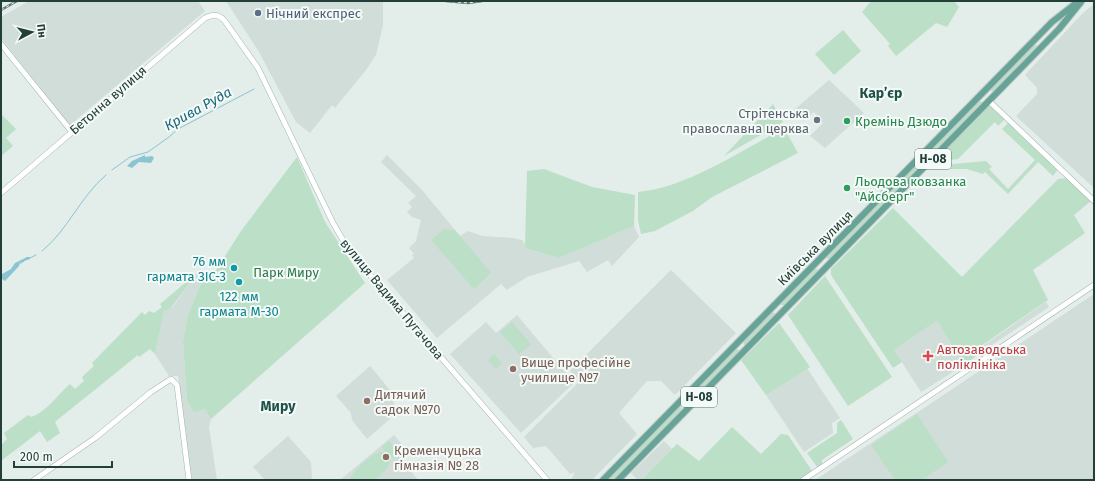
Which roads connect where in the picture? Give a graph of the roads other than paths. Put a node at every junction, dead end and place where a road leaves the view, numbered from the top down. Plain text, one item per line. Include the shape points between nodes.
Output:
1 (1079, 1) edge
2 (1082, 1) edge
3 (218, 15) joint
4 (1, 44) edge
5 (982, 94) junction
6 (989, 101) junction
7 (72, 132) junction
8 (915, 162) junction
9 (922, 169) junction
10 (1, 193) edge
11 (1094, 201) edge
12 (816, 263) junction
13 (824, 270) junction
14 (1094, 285) edge
15 (773, 307) junction
16 (780, 314) junction
17 (737, 344) junction
18 (744, 352) junction
19 (680, 402) junction
20 (688, 409) junction
21 (34, 480) edge
22 (189, 480) edge
23 (547, 480) edge
24 (603, 480) edge
25 (618, 480) edge
26 (803, 480) edge

1 - 5 main road, Київська вулиця / Н-08 via 1052,22
2 - 6 main road, Київська вулиця / Н-08 via 1060,29
3 - 7 street, Бетонна вулиця via 205,18
3 - 23 street, вулиця Вадима Пугачова via 258,68 333,223 350,252
4 - 7 street
5 - 6 main road
5 - 8 main road, Київська вулиця / Н-08
6 - 9 main road, Київська вулиця / Н-08
6 - 11 street
7 - 10 street, Бетонна вулиця
8 - 9 main road
8 - 12 main road, Київська вулиця / Н-08
9 - 13 main road, Київська вулиця / Н-08
12 - 13 main road
12 - 15 main road, Київська вулиця / Н-08
13 - 16 main road, Київська вулиця / Н-08
14 - 26 street
15 - 16 main road
15 - 17 main road, Київська вулиця / Н-08
16 - 18 main road, Київська вулиця / Н-08
17 - 18 main road
17 - 19 main road, Київська вулиця / Н-08
18 - 20 main road, Київська вулиця / Н-08
19 - 20 main road
19 - 24 main road, Київська вулиця / Н-08
20 - 25 main road, Київська вулиця / Н-08
21 - 22 street via 95,438 161,385 173,379 177,385

